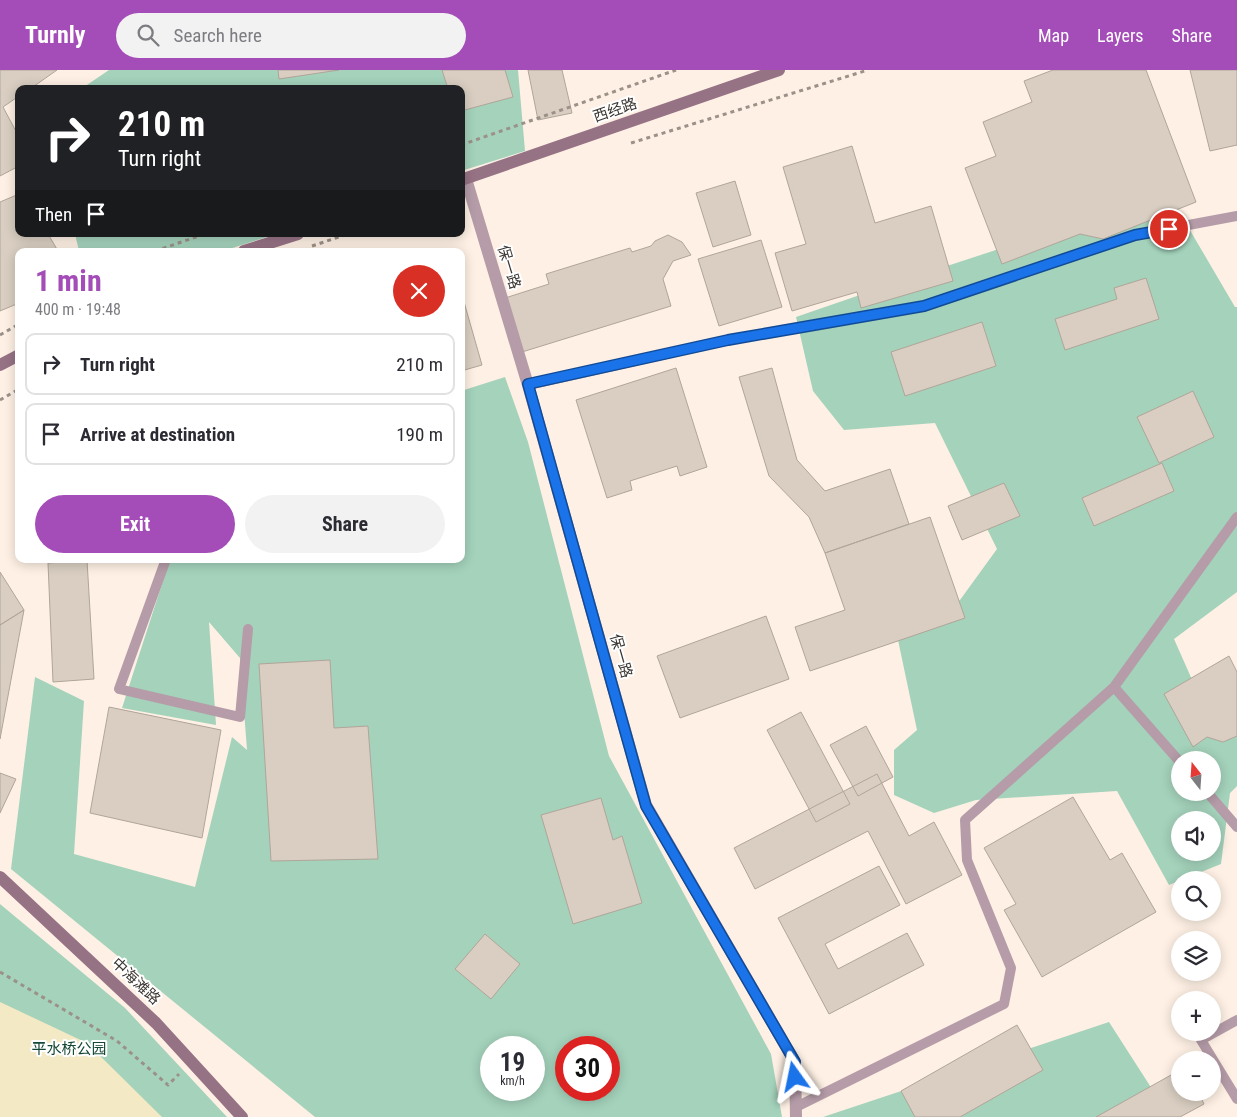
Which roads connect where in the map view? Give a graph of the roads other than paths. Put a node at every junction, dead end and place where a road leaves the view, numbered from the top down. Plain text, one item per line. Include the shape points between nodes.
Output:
1 (779, 70) edge
2 (465, 180) edge
3 (465, 183) edge
4 (1237, 216) edge
5 (288, 237) edge
6 (254, 248) edge
7 (15, 357) edge
8 (0, 366) edge
9 (528, 384) junction
10 (1237, 518) edge
11 (165, 563) edge
12 (248, 629) dead end
13 (1114, 686) junction
14 (1171, 752) edge
15 (1215, 801) edge
16 (1237, 827) edge
17 (0, 877) edge
18 (1237, 1020) edge
19 (1237, 1099) edge
20 (796, 1112) edge
21 (242, 1117) edge

1 - 2 main road, 西经路
3 - 9 street, 保一路
4 - 9 lane via 1135,235 924,306 728,340
5 - 6 main road
7 - 8 main road
9 - 20 street, 保一路 via 646,806 795,1062
10 - 13 lane
11 - 12 lane via 119,689 240,718
13 - 14 lane
13 - 20 lane via 965,820 967,860 1012,968 1004,1004
15 - 16 lane
17 - 21 main road, 中海滩路 via 156,1022
18 - 19 lane via 1201,1040

